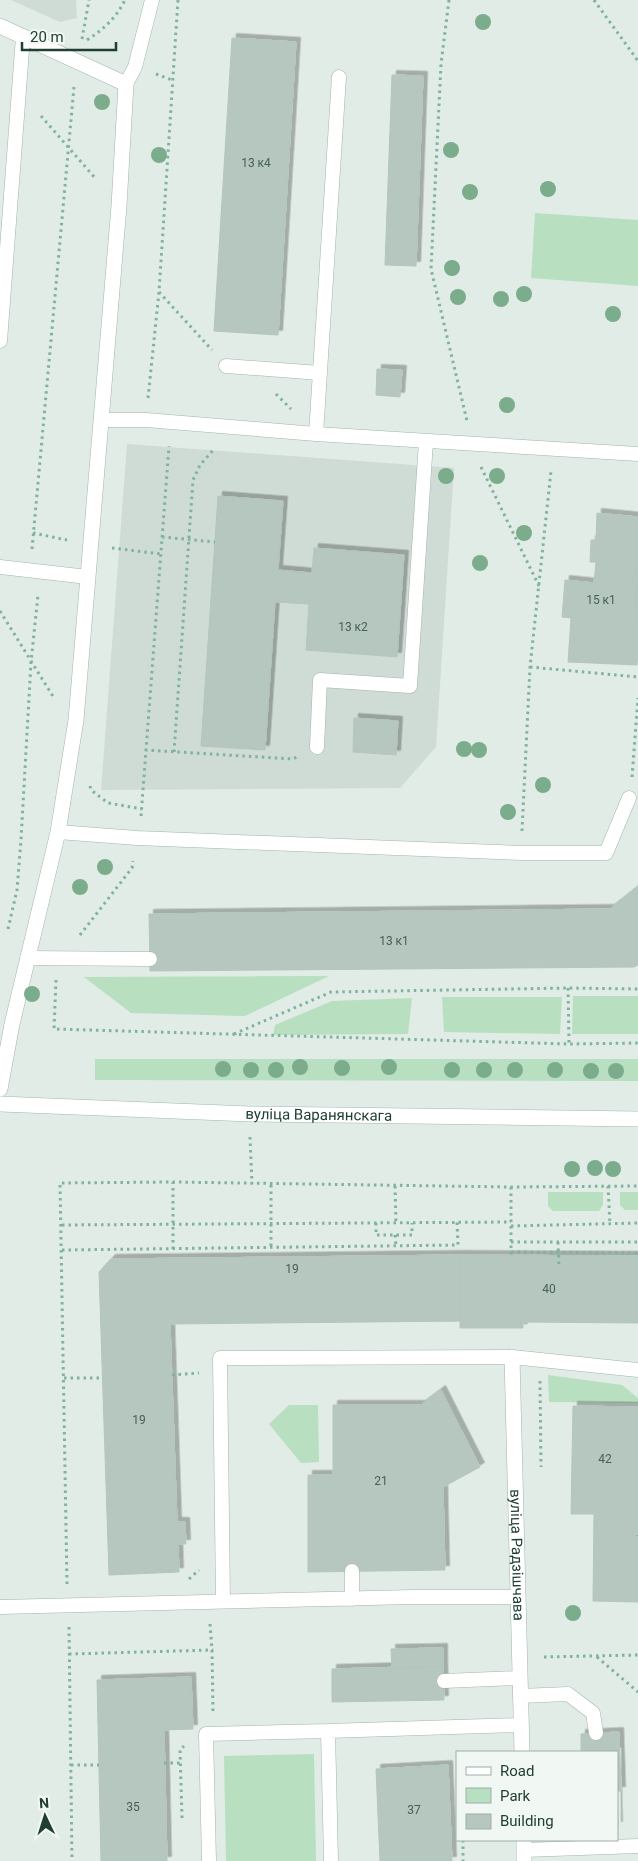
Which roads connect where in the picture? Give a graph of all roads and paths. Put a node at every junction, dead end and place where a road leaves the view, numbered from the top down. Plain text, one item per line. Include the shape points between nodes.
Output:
1 (89, 0) edge
2 (125, 0) edge
3 (152, 0) edge
4 (178, 0) edge
5 (448, 0) edge
6 (594, 0) edge
7 (0, 26) edge
8 (23, 37) junction
9 (74, 39) dead end
10 (82, 43) junction
11 (638, 61) edge
12 (77, 62) junction
13 (339, 77) dead end
14 (126, 84) junction
15 (19, 92) junction
16 (69, 147) junction
17 (119, 206) junction
18 (159, 292) junction
19 (0, 341) edge
20 (226, 366) joint
21 (250, 368) junction
22 (320, 373) junction
23 (102, 420) junction
24 (146, 420) junction
25 (316, 434) junction
26 (426, 441) junction
27 (472, 443) junction
28 (217, 446) dead end
29 (554, 448) junction
30 (638, 454) edge
31 (162, 537) junction
32 (188, 539) junction
33 (215, 542) dead end
34 (0, 567) edge
35 (31, 571) junction
36 (88, 577) junction
37 (539, 586) junction
38 (38, 592) dead end
39 (0, 611) edge
40 (31, 662) junction
41 (530, 667) junction
42 (638, 677) edge
43 (50, 694) dead end
44 (638, 698) edge
45 (317, 747) joint
46 (145, 750) junction
47 (174, 752) junction
48 (633, 765) dead end
49 (89, 782) dead end
50 (630, 798) dead end
51 (142, 809) junction
52 (58, 832) junction
53 (137, 838) junction
54 (521, 853) junction
55 (6, 937) dead end
56 (28, 958) junction
57 (61, 959) junction
58 (150, 959) dead end
59 (568, 988) junction
60 (638, 989) edge
61 (232, 1035) junction
62 (638, 1043) edge
63 (569, 1044) junction
64 (0, 1089) edge
65 (0, 1104) edge
66 (250, 1114) junction
67 (638, 1119) edge
68 (173, 1182) junction
69 (252, 1184) junction
70 (271, 1185) junction
71 (395, 1186) junction
72 (608, 1186) junction
73 (638, 1186) edge
74 (511, 1188) junction
75 (457, 1222) junction
76 (376, 1223) junction
77 (396, 1223) junction
78 (412, 1223) junction
79 (638, 1223) edge
80 (173, 1224) junction
81 (271, 1224) junction
82 (511, 1224) junction
83 (610, 1224) junction
84 (62, 1225) junction
85 (396, 1235) junction
86 (511, 1242) junction
87 (558, 1242) junction
88 (638, 1242) edge
89 (396, 1246) junction
90 (271, 1247) junction
91 (172, 1249) junction
92 (62, 1250) junction
93 (638, 1253) edge
94 (559, 1268) dead end
95 (512, 1357) junction
96 (203, 1366) dead end
97 (638, 1370) edge
98 (172, 1375) dead end
99 (64, 1378) junction
100 (102, 1378) dead end
101 (204, 1565) dead end
102 (352, 1571) dead end
103 (186, 1582) dead end
104 (518, 1597) junction
105 (352, 1599) junction
106 (223, 1601) junction
107 (0, 1606) edge
108 (68, 1606) junction
109 (69, 1654) junction
110 (638, 1655) edge
111 (596, 1656) junction
112 (519, 1657) junction
113 (519, 1678) junction
114 (444, 1680) dead end
115 (638, 1692) edge
116 (520, 1696) junction
117 (214, 1713) dead end
118 (521, 1725) junction
119 (328, 1731) junction
120 (596, 1734) dead end
121 (186, 1744) dead end
122 (522, 1751) edge
123 (164, 1763) dead end
124 (180, 1763) junction
125 (71, 1765) junction
126 (99, 1765) dead end
127 (183, 1822) dead end
128 (463, 1841) edge
129 (638, 1846) edge
130 (524, 1850) edge
131 (72, 1861) edge
132 (209, 1861) edge
133 (331, 1861) edge
134 (463, 1861) edge

1 - 10 path
2 - 10 path via 116,16 99,33
3 - 14 lane via 135,67
4 - 18 path
5 - 27 path via 440,64 431,270
6 - 11 path
7 - 8 street
8 - 12 street
8 - 15 lane
9 - 10 path
12 - 14 street
12 - 16 path
13 - 22 lane
14 - 17 street
15 - 16 path
15 - 19 lane
16 - 17 path
16 - 35 path
17 - 23 street
18 - 20 path
18 - 24 path
20 - 21 lane
21 - 22 lane
21 - 25 path
22 - 25 lane
23 - 24 lane
23 - 36 street
24 - 25 lane
24 - 31 path via 170,433
25 - 26 lane
26 - 27 lane
26 - 45 lane via 410,686 320,680
27 - 29 lane
27 - 37 path via 474,455
28 - 32 path via 200,465 193,480
29 - 30 lane
29 - 37 path
31 - 32 path
31 - 46 path
32 - 33 path
32 - 47 path
34 - 35 lane
35 - 36 lane
36 - 52 street via 76,720
37 - 41 path
38 - 40 path
39 - 40 path
40 - 43 path
40 - 55 path via 21,840 16,890
41 - 42 path
41 - 54 path
44 - 48 path
45 - 47 path via 293,759
46 - 47 path
46 - 51 path
49 - 51 path via 91,790 108,803
50 - 54 lane via 606,853
51 - 53 path
52 - 53 lane
52 - 56 street
53 - 54 lane
53 - 57 path via 132,868
56 - 57 lane
56 - 64 street
57 - 58 lane
57 - 61 path via 56,967 54,1029
59 - 60 path
59 - 61 path via 331,992
59 - 63 path
61 - 63 path
62 - 63 path
65 - 66 street, вуліца Варанянскага
66 - 67 street, вуліца Варанянскага
66 - 69 path
68 - 69 path
68 - 80 path
68 - 84 path via 60,1182
69 - 70 path
70 - 71 path
70 - 81 path
71 - 74 path
71 - 77 path
72 - 73 path
72 - 74 path
72 - 83 path
74 - 82 path
75 - 78 path
75 - 82 path
75 - 89 path via 458,1245
76 - 77 path
76 - 81 path
76 - 85 path via 376,1235
77 - 78 path
78 - 85 path via 412,1234
79 - 83 path
80 - 81 path
80 - 84 path
80 - 91 path
81 - 90 path
82 - 83 path
82 - 86 path
84 - 92 path
85 - 89 path
86 - 87 path
86 - 93 path via 511,1253
87 - 88 path
87 - 94 path
89 - 90 path
90 - 91 path
91 - 92 path
92 - 99 path
95 - 97 lane
95 - 104 street, вуліца Радзішчава
95 - 106 lane via 220,1358
96 - 98 path via 199,1373
99 - 100 path
99 - 108 path
101 - 103 path
102 - 105 lane
104 - 105 lane
104 - 112 street, вуліца Радзішчава
105 - 106 lane
106 - 108 lane
107 - 108 lane
108 - 109 path
109 - 117 path via 212,1650
109 - 125 path
110 - 111 path
111 - 112 path
111 - 115 path
112 - 113 street, вуліца Радзішчава
113 - 114 lane
113 - 116 street, вуліца Радзішчава
116 - 118 street, вуліца Радзішчава
116 - 120 lane via 568,1694 593,1713
118 - 119 lane
118 - 122 street, вуліца Радзішчава
119 - 132 lane via 206,1734
119 - 133 lane
121 - 124 path via 180,1750
123 - 124 path
124 - 127 path
125 - 126 path
125 - 131 path
128 - 134 path
129 - 130 lane

